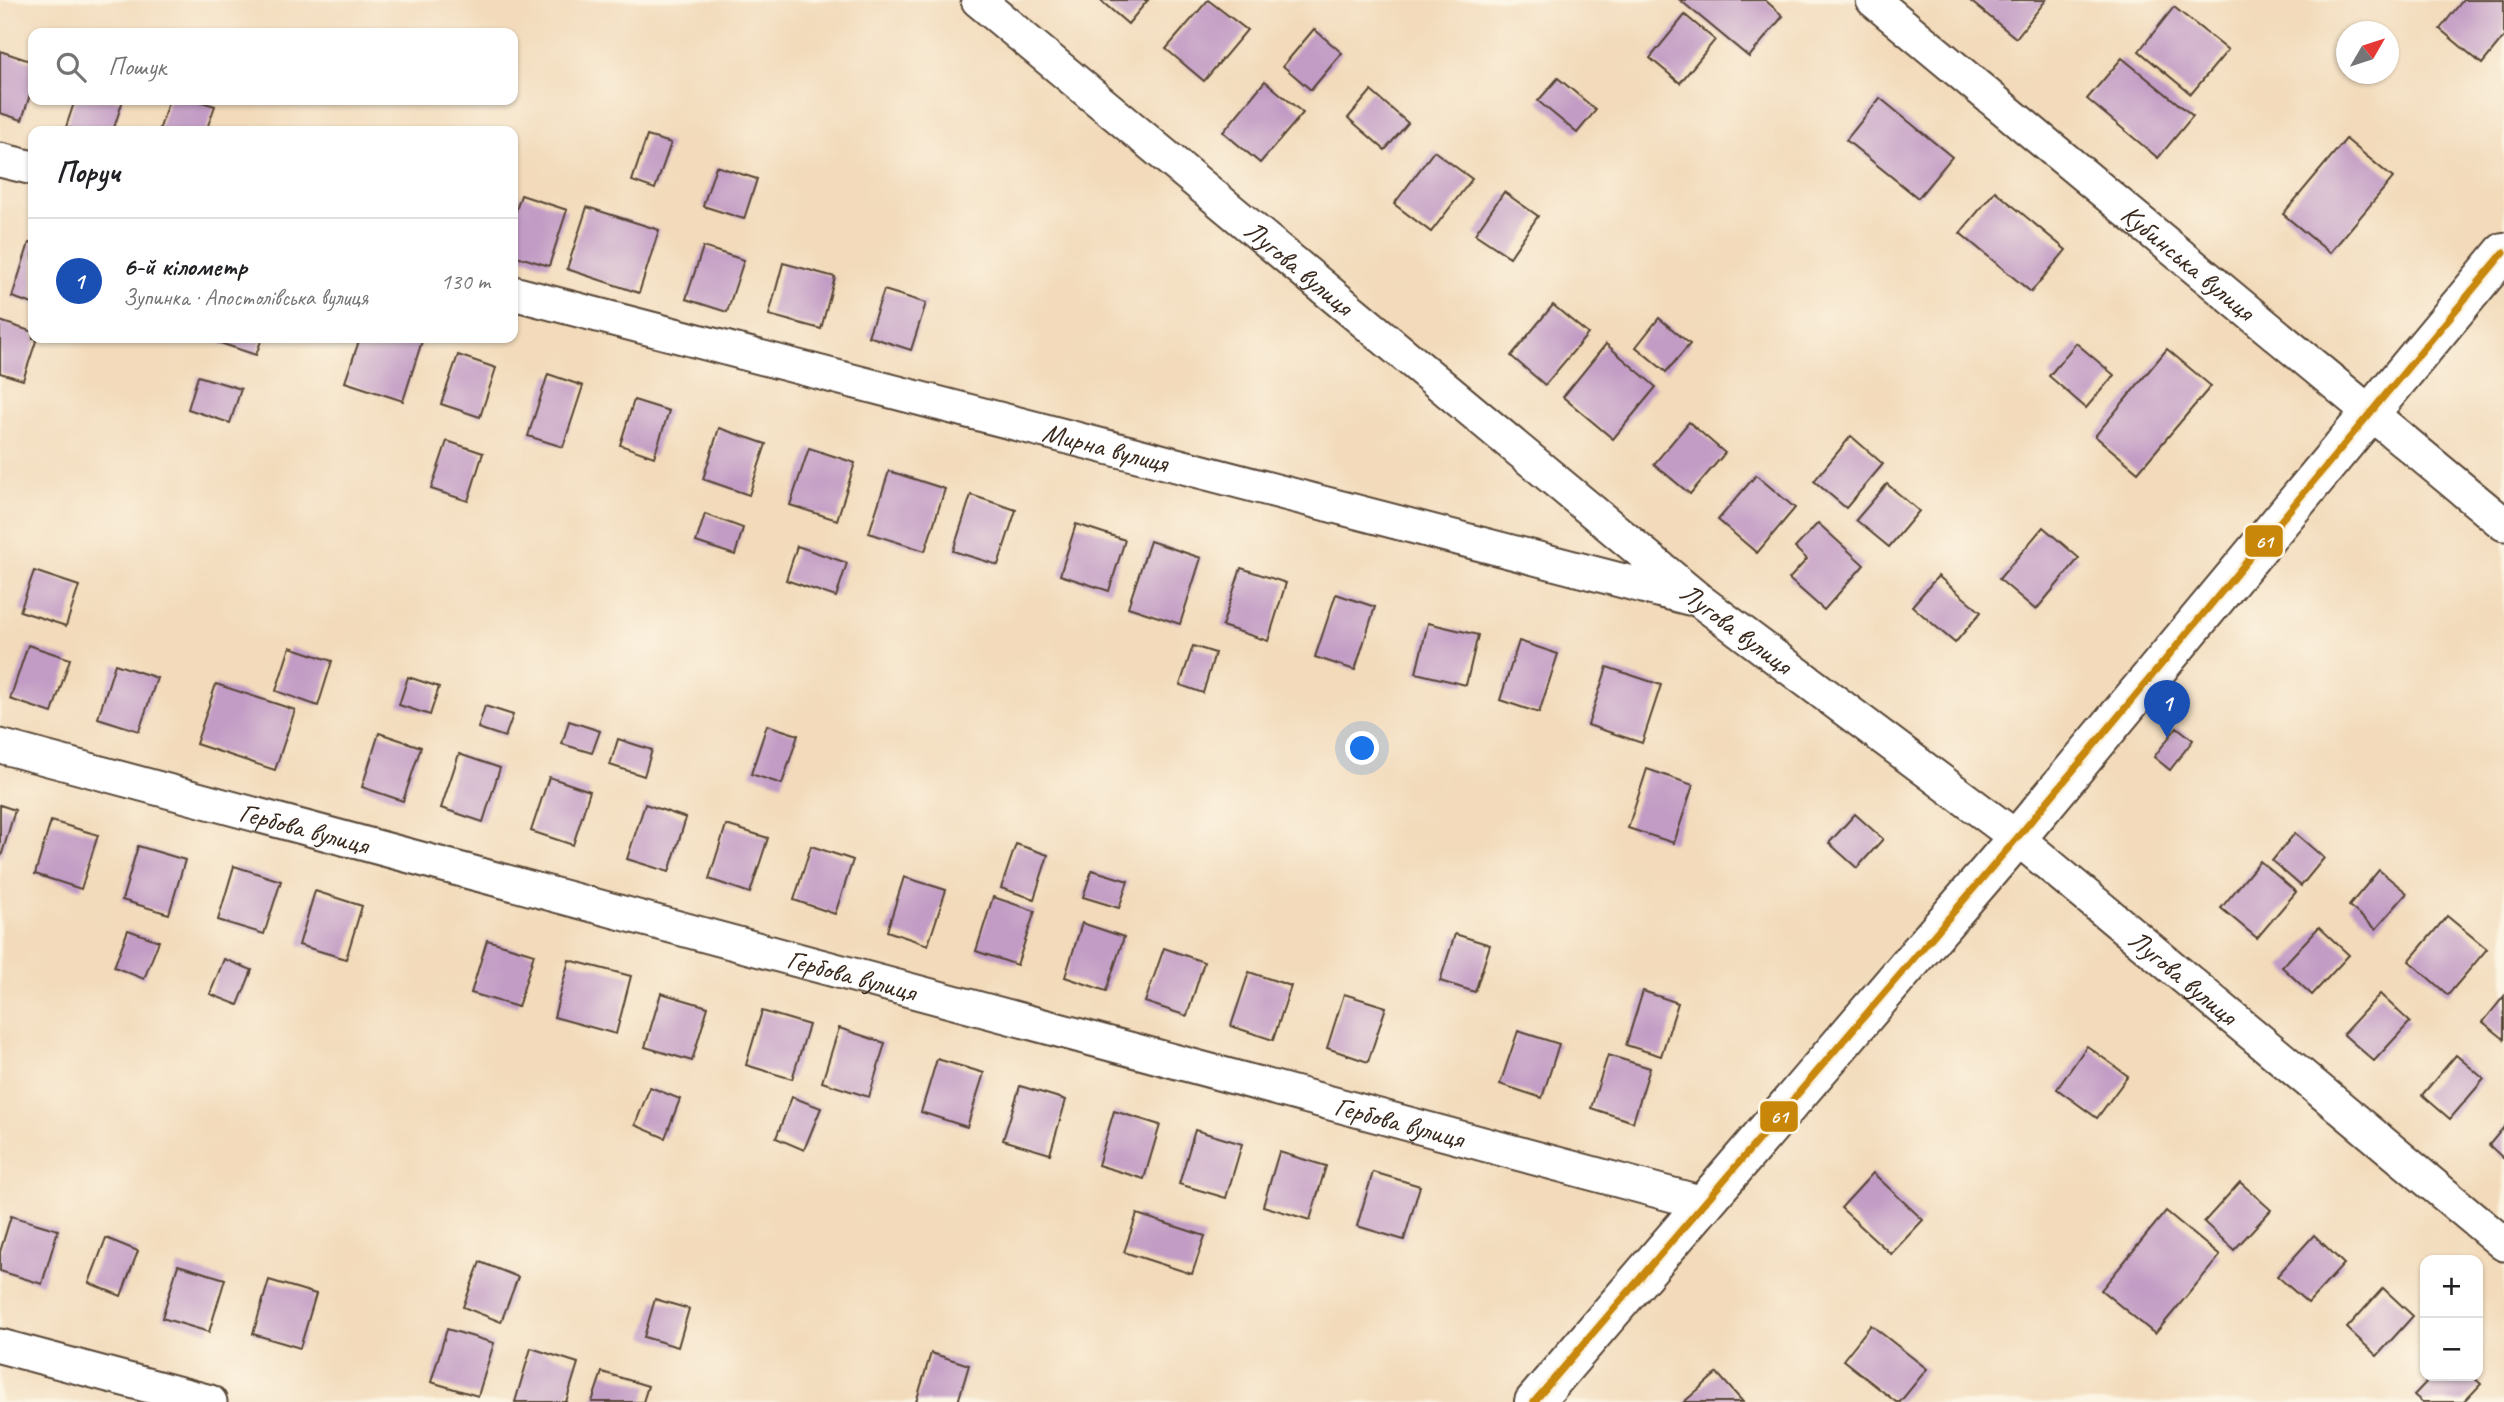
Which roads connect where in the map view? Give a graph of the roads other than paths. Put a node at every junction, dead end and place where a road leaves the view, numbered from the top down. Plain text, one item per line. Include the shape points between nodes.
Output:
1 (978, 0) edge
2 (1873, 0) edge
3 (0, 160) edge
4 (28, 167) edge
5 (2504, 252) edge
6 (518, 294) edge
7 (2371, 412) junction
8 (2504, 524) edge
9 (1699, 600) junction
10 (0, 746) edge
11 (2017, 838) junction
12 (1703, 1203) junction
13 (2504, 1244) edge
14 (0, 1346) edge
15 (211, 1402) edge
16 (1534, 1402) edge

1 - 9 street, Лугова вулиця
2 - 7 street, Кубинська вулиця
3 - 4 street
5 - 7 street
6 - 9 street, Мирна вулиця
7 - 8 street, Кубинська вулиця
7 - 11 street
9 - 11 street, Лугова вулиця
10 - 12 street, Гербова вулиця
11 - 12 street
11 - 13 street, Лугова вулиця
12 - 16 street
14 - 15 street

